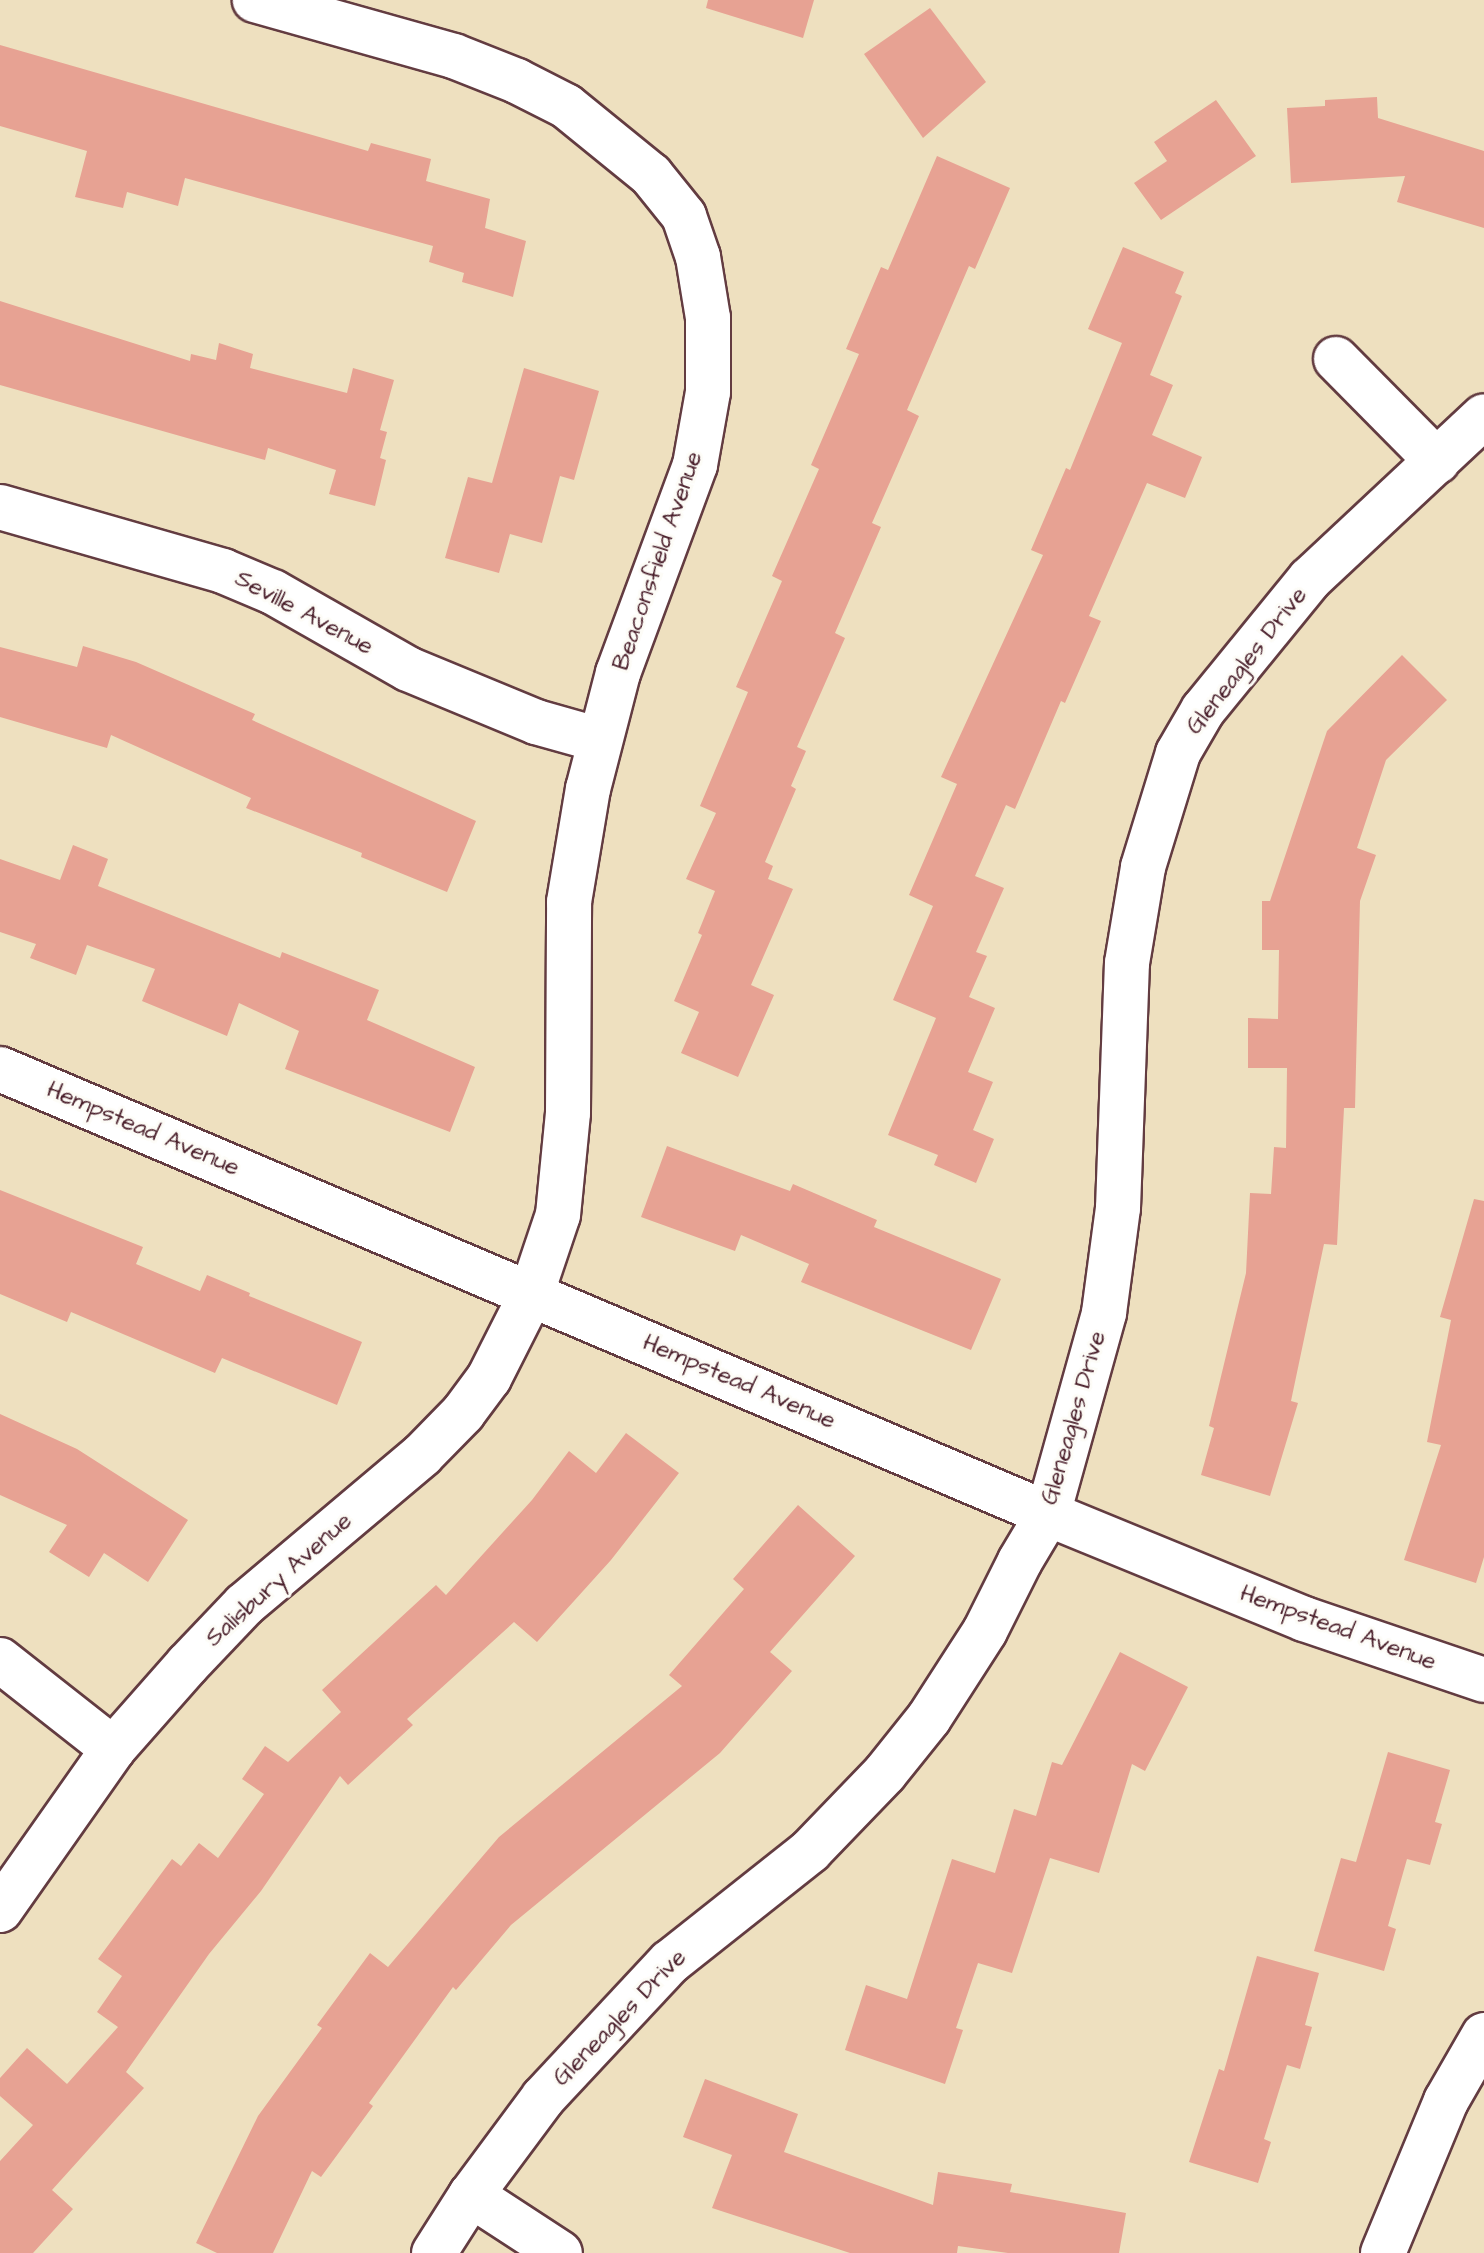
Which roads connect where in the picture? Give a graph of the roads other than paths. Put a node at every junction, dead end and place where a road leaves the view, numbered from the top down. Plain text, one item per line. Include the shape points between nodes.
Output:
1 (255, 0) edge
2 (1336, 359) dead end
3 (1484, 416) edge
4 (1437, 461) junction
5 (0, 507) edge
6 (600, 740) junction
7 (0, 1069) edge
8 (531, 1295) junction
9 (1048, 1514) junction
10 (0, 1660) edge
11 (1484, 1680) edge
12 (113, 1749) junction
13 (0, 1910) edge
14 (1484, 2035) edge
15 (471, 2195) junction
16 (434, 2253) edge
17 (560, 2253) edge
18 (1383, 2253) edge

1 - 6 street, Beaconsfield Avenue via 454,56 529,87 566,106 605,136 651,175 684,216 698,257 708,318 708,392 695,465 618,673
2 - 4 street
3 - 4 street, Gleneagles Drive
4 - 9 street, Gleneagles Drive via 1310,579 1203,710 1178,753 1143,867 1127,963 1118,1208 1104,1313
5 - 6 street, Seville Avenue via 223,571 273,592 408,669 536,722
6 - 8 street, Beaconsfield Avenue via 569,902 568,1113 558,1215
7 - 8 street, Hempstead Avenue
8 - 9 street, Hempstead Avenue
8 - 12 street, Salisbury Avenue via 489,1378 463,1413 422,1455 244,1605
9 - 11 street, Hempstead Avenue via 1304,1619
9 - 15 street, Gleneagles Drive via 985,1631 929,1718 885,1773 810,1851 670,1962 543,2098
10 - 12 street
12 - 13 street, Salisbury Avenue
14 - 18 street via 1446,2101
15 - 16 street, Gleneagles Drive
15 - 17 street

